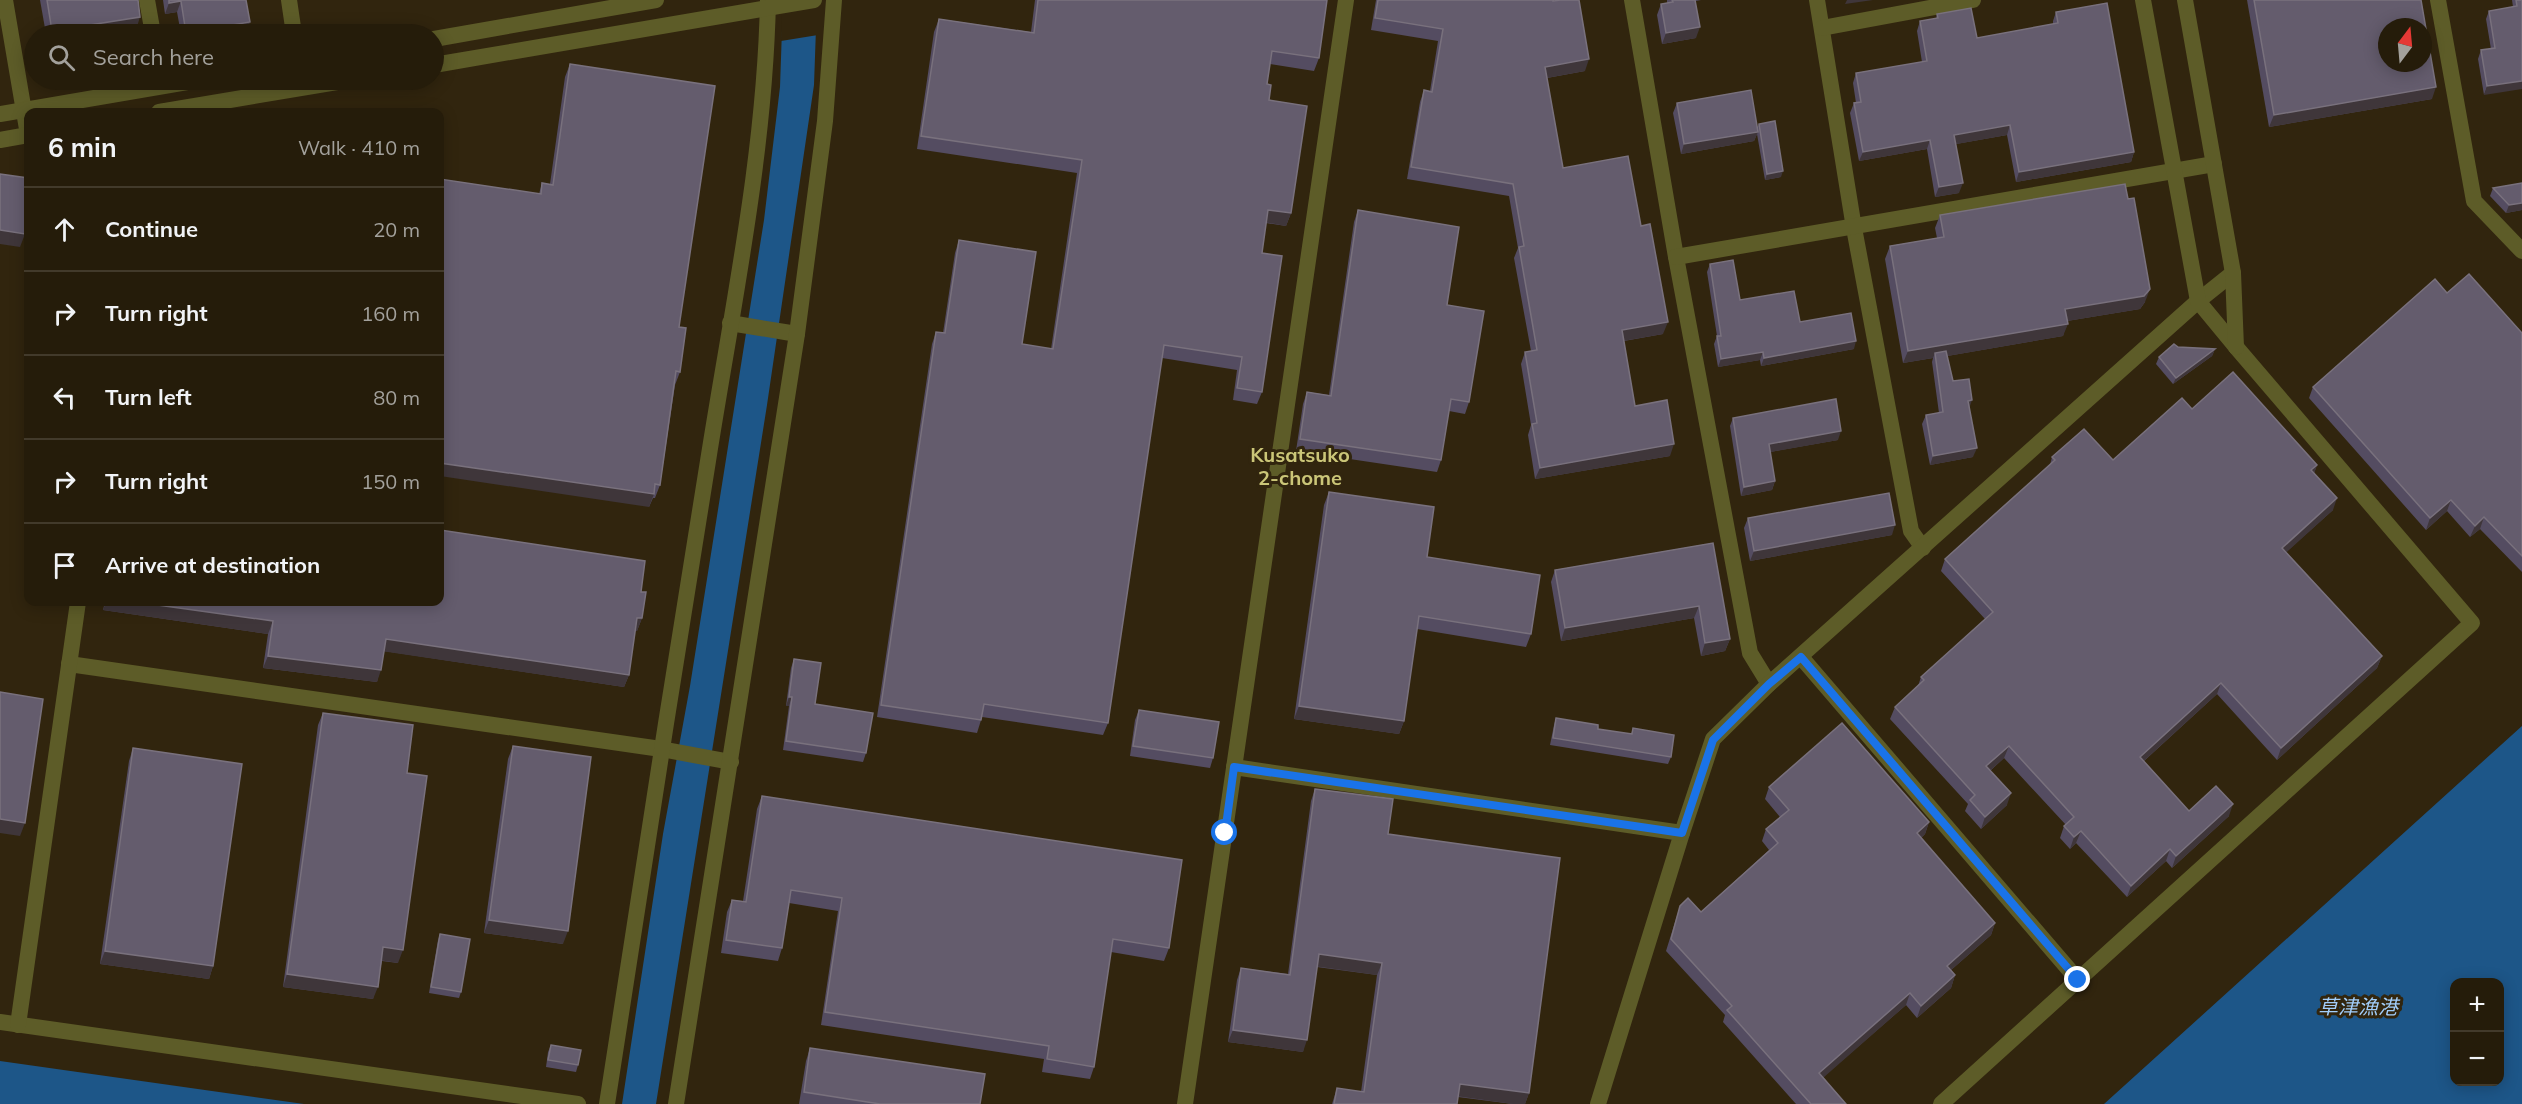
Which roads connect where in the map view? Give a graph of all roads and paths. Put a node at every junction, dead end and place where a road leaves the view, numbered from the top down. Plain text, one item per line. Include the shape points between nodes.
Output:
1 (5, 0) edge
2 (147, 0) edge
3 (289, 0) edge
4 (656, 0) edge
5 (814, 0) edge
6 (834, 0) edge
7 (1346, 0) edge
8 (1632, 0) edge
9 (1816, 0) edge
10 (1973, 0) edge
11 (2143, 0) edge
12 (2186, 0) edge
13 (2438, 0) edge
14 (772, 4) edge
15 (1920, 5) edge
16 (573, 7) edge
17 (151, 24) edge
18 (293, 24) edge
19 (1822, 28) junction
20 (444, 37) edge
21 (444, 63) edge
22 (125, 90) edge
23 (290, 90) edge
24 (33, 108) edge
25 (183, 108) edge
26 (23, 110) junction
27 (0, 114) edge
28 (24, 115) edge
29 (24, 136) edge
30 (0, 140) edge
31 (2214, 164) junction
32 (2173, 171) junction
33 (1854, 228) junction
34 (2522, 251) edge
35 (1676, 257) junction
36 (2233, 273) junction
37 (2198, 301) junction
38 (737, 324) junction
39 (790, 333) junction
40 (2236, 347) junction
41 (1923, 548) junction
42 (77, 606) edge
43 (1801, 657) junction
44 (69, 664) junction
45 (1769, 684) junction
46 (667, 750) junction
47 (724, 761) junction
48 (1234, 767) junction
49 (1682, 833) junction
50 (2078, 980) junction
51 (0, 1022) edge
52 (18, 1025) junction
53 (578, 1104) edge
54 (607, 1104) edge
55 (676, 1104) edge
56 (1185, 1104) edge
57 (1598, 1104) edge
58 (1941, 1104) edge

1 - 26 street
2 - 17 street
3 - 18 street
4 - 16 street
5 - 14 street
6 - 39 street via 825,121
7 - 48 street
8 - 35 street
9 - 19 street
10 - 15 street
11 - 32 street
12 - 31 street
13 - 34 street via 2474,201
14 - 21 street
14 - 38 street
15 - 19 street
16 - 20 street
19 - 33 street
22 - 24 street
23 - 25 street
26 - 27 street
26 - 28 street
29 - 30 street
31 - 32 street
31 - 36 street
32 - 33 street
32 - 37 street
33 - 35 street
33 - 41 street via 1911,531
35 - 45 street via 1750,653
36 - 37 street
36 - 40 street
37 - 40 street
37 - 41 street
38 - 39 street
38 - 46 street
39 - 47 street
40 - 50 street via 2472,623
41 - 43 street
42 - 44 street
43 - 45 street
43 - 50 street
44 - 46 street
44 - 52 street
45 - 49 street via 1713,740
46 - 47 street
46 - 54 street
47 - 55 street
48 - 49 street
48 - 56 street
49 - 57 street
50 - 58 street
51 - 52 street
52 - 53 street

